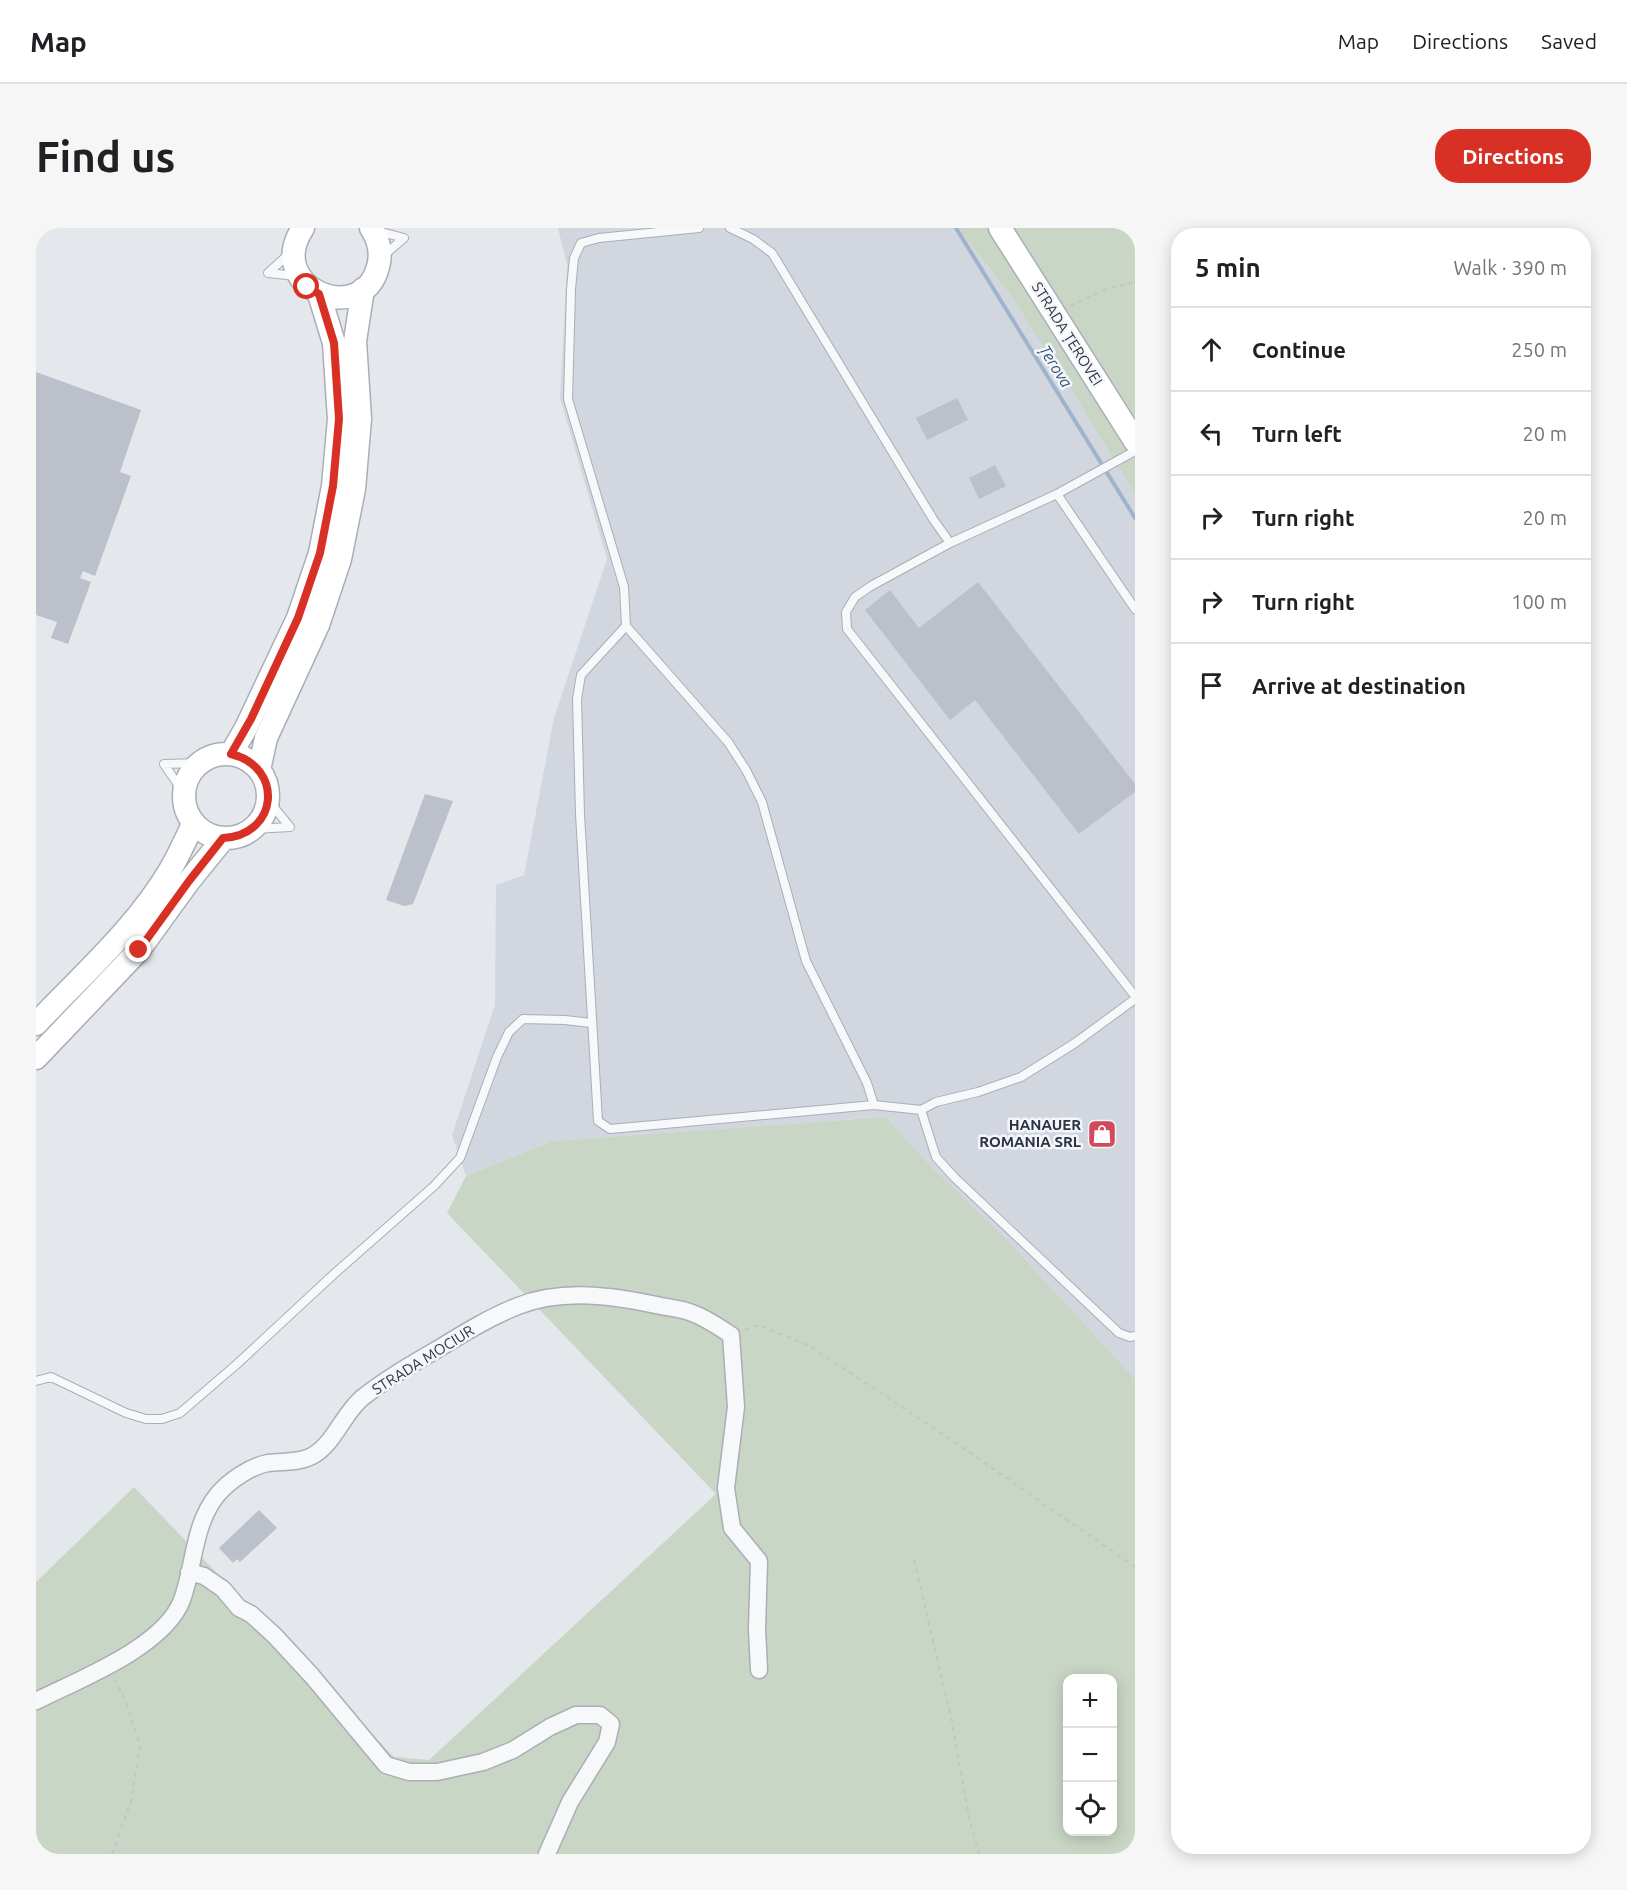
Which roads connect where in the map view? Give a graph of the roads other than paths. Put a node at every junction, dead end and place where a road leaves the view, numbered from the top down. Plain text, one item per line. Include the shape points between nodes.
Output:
1 (303, 228) edge
2 (699, 228) edge
3 (730, 228) edge
4 (1000, 228) edge
5 (371, 229) edge
6 (363, 289) junction
7 (319, 294) junction
8 (1135, 441) edge
9 (1135, 451) edge
10 (1058, 494) junction
11 (950, 543) junction
12 (1135, 609) edge
13 (626, 626) junction
14 (231, 754) junction
15 (259, 770) junction
16 (193, 824) junction
17 (223, 838) junction
18 (1135, 998) edge
19 (591, 1023) junction
20 (36, 1024) edge
21 (36, 1058) edge
22 (874, 1105) junction
23 (921, 1110) junction
24 (1135, 1336) edge
25 (36, 1381) edge
26 (189, 1572) junction
27 (759, 1670) dead end
28 (36, 1701) edge
29 (547, 1854) edge

1 - 7 street via 294,250 294,263 307,287
2 - 13 lane via 599,238 581,243 574,258 568,399 624,587
3 - 11 lane via 772,253
4 - 8 street, STRADA ȚEROVEI
5 - 6 street via 380,258 372,281
6 - 7 street via 342,298
6 - 15 street via 355,341 360,419 354,489 340,559 286,706 266,738
7 - 14 street via 334,343 339,419 333,486 320,553 298,618
9 - 10 lane
10 - 11 lane
10 - 12 lane
11 - 18 lane via 855,597 846,612 847,629
13 - 19 lane via 581,675 577,699
13 - 22 lane via 728,742 746,770 762,802 806,961 867,1083
14 - 15 street
14 - 16 street via 219,754 191,771 183,792
15 - 17 street via 265,779 266,811 244,835
16 - 17 street
16 - 20 street via 152,896 120,936
17 - 21 street via 139,950
18 - 23 lane via 1022,1077
19 - 22 lane via 598,1121 610,1129
19 - 25 lane via 523,1019 509,1032 460,1158 434,1186 180,1413 146,1419 51,1377
22 - 23 lane
23 - 24 lane via 936,1157 954,1177 1119,1334
26 - 27 street, STRADA MOCIUR via 200,1524 218,1493 264,1464 313,1455 361,1399 404,1369 519,1305 551,1297 626,1298 692,1312 731,1335 736,1407 726,1488 732,1528 759,1561
26 - 28 street, STRADA MOCIUR via 182,1601 171,1622 153,1638
26 - 29 street via 204,1576 223,1589 239,1608 275,1636 386,1765 409,1772 437,1772 483,1762 513,1750 576,1715 600,1715 612,1724 607,1742 570,1802

